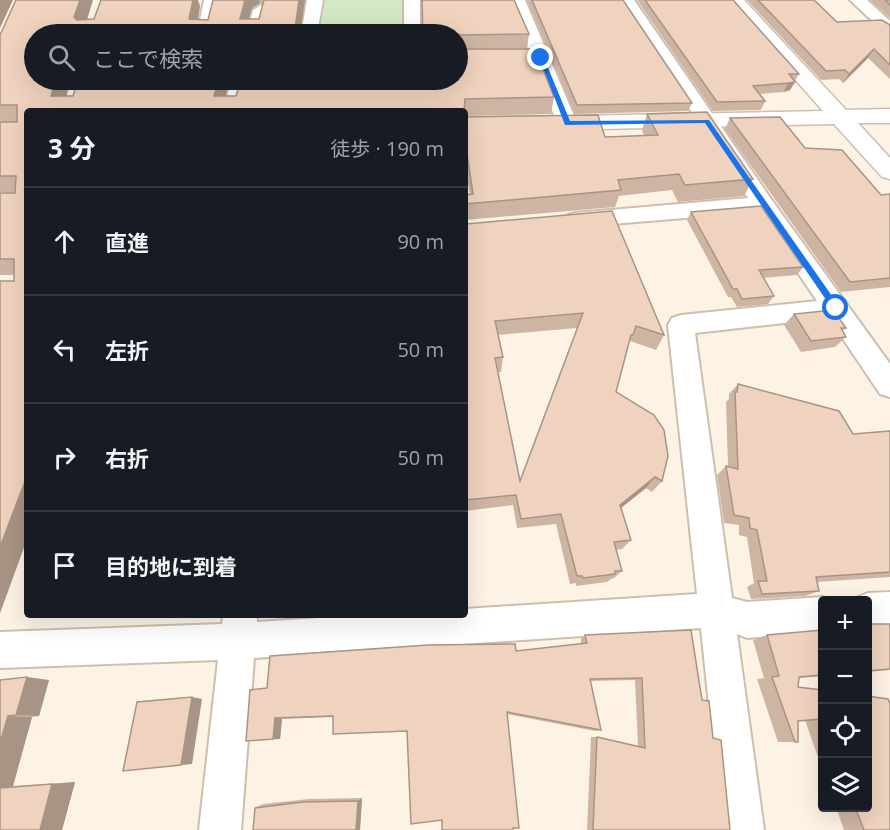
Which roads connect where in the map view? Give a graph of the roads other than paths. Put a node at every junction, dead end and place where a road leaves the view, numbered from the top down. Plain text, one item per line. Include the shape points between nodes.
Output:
1 (212, 0) edge
2 (315, 0) edge
3 (412, 0) edge
4 (517, 0) edge
5 (626, 0) edge
6 (734, 0) edge
7 (858, 0) edge
8 (261, 10) edge
9 (207, 24) edge
10 (257, 24) edge
11 (311, 24) edge
12 (412, 24) edge
13 (890, 29) edge
14 (517, 58) edge
15 (541, 58) junction
16 (237, 90) edge
17 (232, 108) edge
18 (890, 116) edge
19 (840, 118) junction
20 (707, 121) junction
21 (567, 123) junction
22 (468, 125) edge
23 (890, 172) edge
24 (763, 204) junction
25 (560, 222) edge
26 (836, 308) junction
27 (890, 386) edge
28 (890, 609) edge
29 (716, 610) junction
30 (872, 610) edge
31 (818, 614) edge
32 (239, 628) edge
33 (0, 650) edge
34 (220, 830) edge
35 (743, 830) edge

1 - 9 street
2 - 11 street
3 - 12 street
4 - 15 street
5 - 20 street
6 - 19 street
7 - 13 street
8 - 10 street
14 - 15 street
15 - 21 street
16 - 17 street
18 - 19 street
19 - 20 street
19 - 23 street
20 - 21 street
20 - 24 street
21 - 22 street
24 - 25 street
24 - 26 street
26 - 27 street
26 - 29 street via 681,325
28 - 30 street
29 - 31 street via 747,620
29 - 32 street
29 - 35 street
32 - 33 street
32 - 34 street

